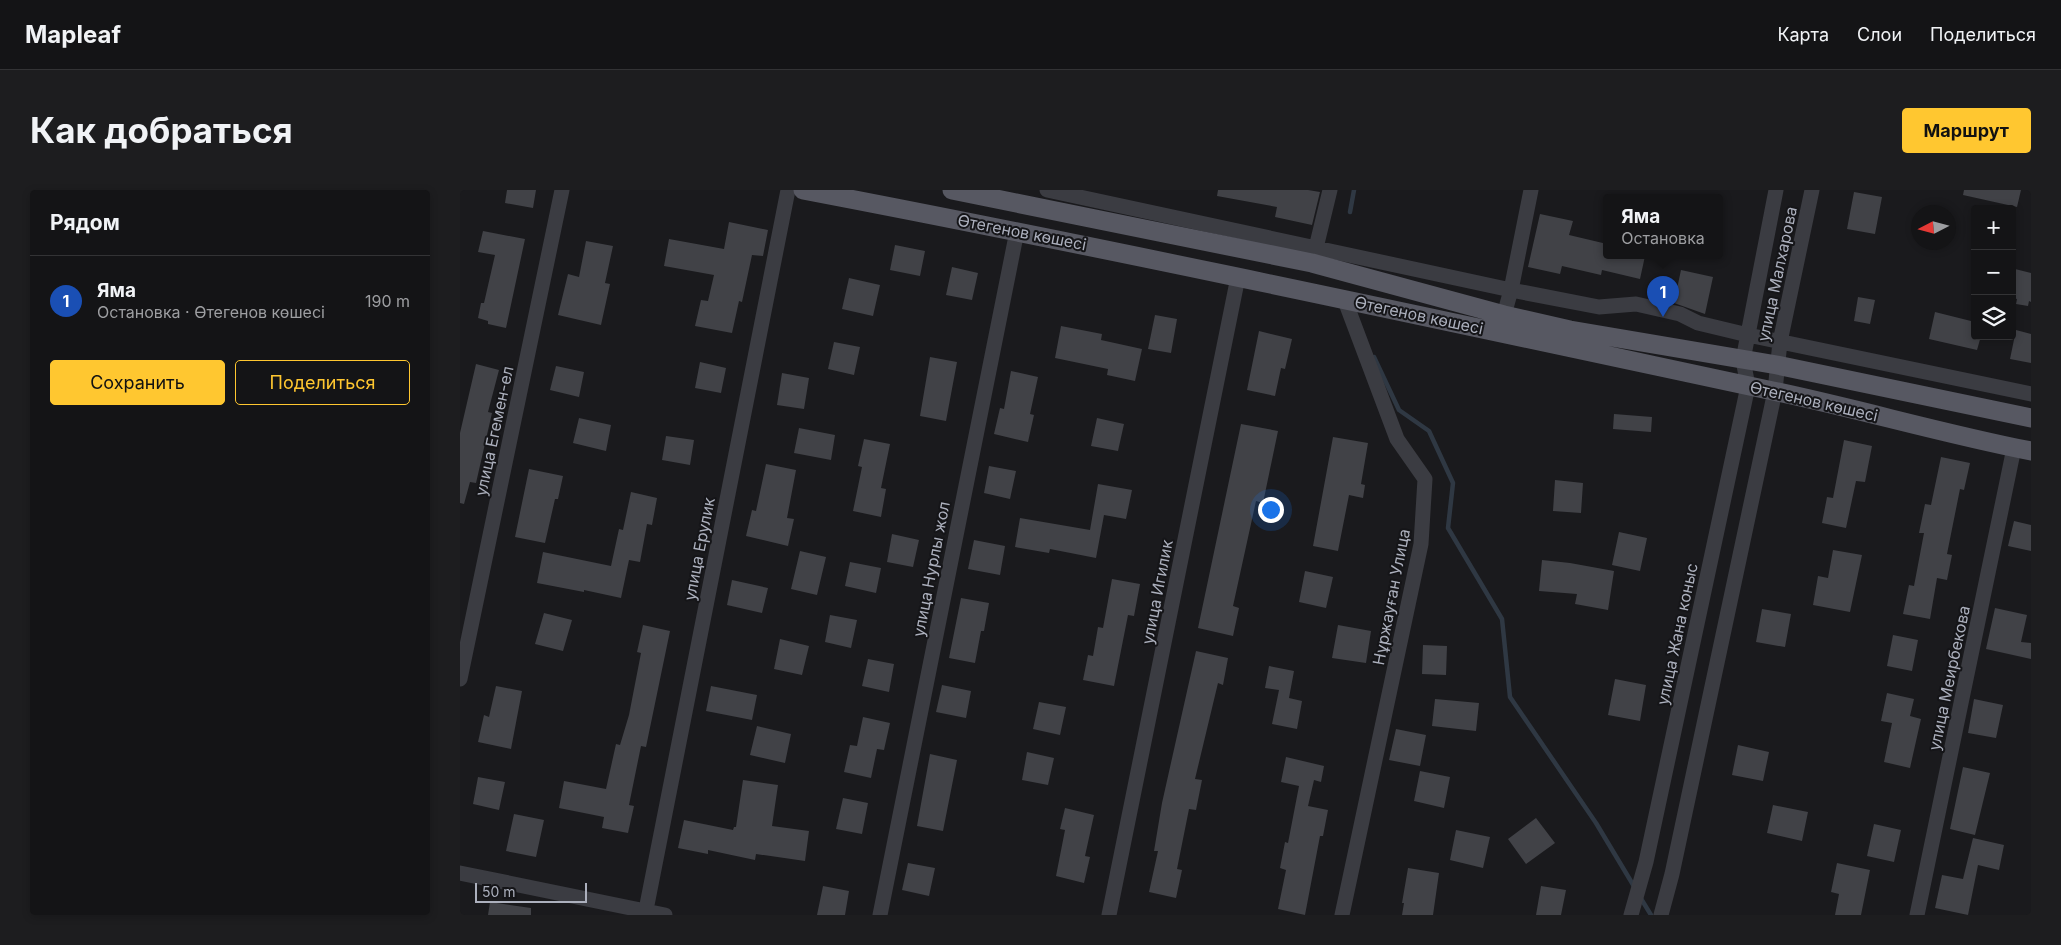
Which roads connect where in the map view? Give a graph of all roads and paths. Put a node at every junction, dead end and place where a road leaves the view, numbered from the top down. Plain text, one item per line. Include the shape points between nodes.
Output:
1 (562, 190) edge
2 (788, 190) edge
3 (803, 190) edge
4 (952, 190) edge
5 (1047, 190) edge
6 (1330, 190) edge
7 (1531, 190) edge
8 (1776, 190) edge
9 (1812, 190) edge
10 (1122, 224) junction
11 (1018, 231) junction
12 (1118, 252) junction
13 (1314, 255) junction
14 (1238, 277) junction
15 (1511, 290) junction
16 (1344, 298) junction
17 (1504, 315) junction
18 (1748, 336) junction
19 (1780, 342) junction
20 (1743, 360) junction
21 (1777, 366) junction
22 (1748, 386) junction
23 (1775, 391) junction
24 (2031, 394) edge
25 (2031, 418) edge
26 (2023, 450) edge
27 (460, 679) edge
28 (460, 873) edge
29 (645, 913) edge
30 (665, 915) edge
31 (880, 915) edge
32 (1109, 915) edge
33 (1342, 915) edge
34 (1631, 915) edge
35 (1661, 915) edge
36 (1917, 915) edge

1 - 27 street, улица Егемен-ел
2 - 29 street, улица Ерулик
3 - 11 main road, Өтегенов көшесі
4 - 10 main road, Өтегенов көшесі
5 - 13 street
6 - 13 street
7 - 15 street
8 - 18 street, улица Малхарова
9 - 19 street, улица Малхарова
10 - 12 main road
10 - 13 main road, Өтегенов көшесі
11 - 12 main road, Өтегенов көшесі
11 - 31 street, улица Нурлы жол
12 - 14 main road, Өтегенов көшесі
13 - 15 street
13 - 17 main road, Өтегенов көшесі
14 - 16 main road, Өтегенов көшесі
14 - 32 street, улица Игилик
15 - 17 street
15 - 18 street via 1599,307 1636,304
16 - 22 main road, Өтегенов көшесі
16 - 33 street, Нұржауған Улица via 1397,439 1425,479 1421,544
17 - 20 main road, Өтегенов көшесі via 1570,330
18 - 19 street
18 - 20 street, улица Малхарова
19 - 21 street, улица Малхарова
19 - 24 street
20 - 21 main road, Өтегенов көшесі
20 - 22 street, улица Жана коныс
21 - 23 street
21 - 25 main road, Өтегенов көшесі
22 - 23 main road, Өтегенов көшесі
22 - 34 street, улица Жана коныс via 1646,862
23 - 26 main road, Өтегенов көшесі
23 - 35 street
26 - 36 street, улица Меирбекова
28 - 29 street
29 - 30 street

